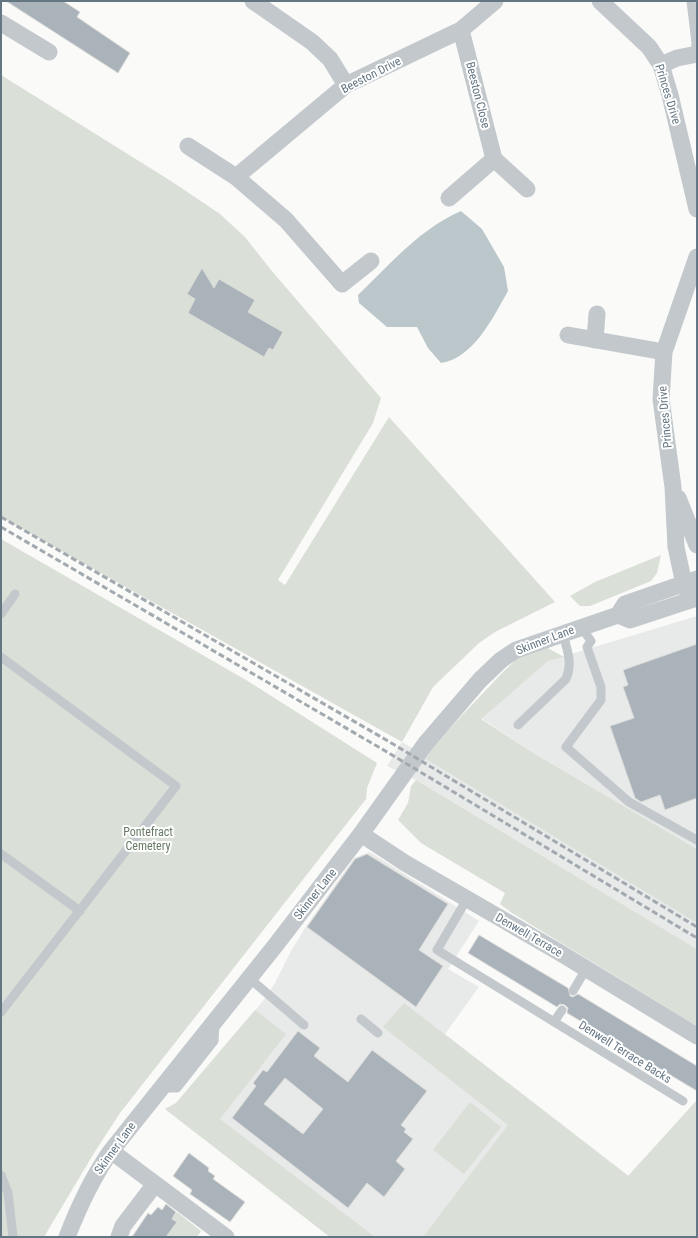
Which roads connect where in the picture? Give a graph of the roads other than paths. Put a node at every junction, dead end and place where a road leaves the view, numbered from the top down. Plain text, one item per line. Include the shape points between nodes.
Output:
1 (253, 1) edge
2 (495, 1) edge
3 (600, 1) edge
4 (692, 1) edge
5 (1, 23) edge
6 (461, 30) junction
7 (48, 52) dead end
8 (696, 54) edge
9 (661, 65) junction
10 (346, 85) junction
11 (188, 146) dead end
12 (494, 159) junction
13 (236, 177) junction
14 (526, 188) dead end
15 (449, 198) dead end
16 (697, 208) edge
17 (697, 257) edge
18 (371, 261) dead end
19 (597, 314) dead end
20 (568, 335) dead end
21 (595, 340) junction
22 (664, 352) junction
23 (673, 487) junction
24 (697, 545) edge
25 (690, 582) edge
26 (15, 594) dead end
27 (696, 598) edge
28 (1, 614) edge
29 (618, 615) junction
30 (581, 627) junction
31 (563, 634) junction
32 (1, 657) edge
33 (518, 725) dead end
34 (361, 834) junction
35 (697, 840) edge
36 (1, 854) edge
37 (467, 900) junction
38 (80, 911) junction
39 (586, 969) junction
40 (249, 978) junction
41 (573, 991) dead end
42 (562, 1010) dead end
43 (1, 1012) edge
44 (362, 1019) dead end
45 (554, 1022) junction
46 (304, 1025) dead end
47 (378, 1033) dead end
48 (697, 1036) edge
49 (683, 1101) dead end
50 (111, 1151) junction
51 (1, 1175) edge
52 (155, 1184) junction
53 (13, 1237) edge
54 (67, 1237) edge
55 (119, 1237) edge
56 (226, 1237) edge

1 - 10 street via 312,42 330,59
2 - 6 street, Beeston Drive
3 - 9 street, Princes Drive via 649,47
4 - 8 lane
5 - 7 street
6 - 10 street, Beeston Drive
6 - 12 street, Beeston Close
8 - 9 street
9 - 16 street, Princes Drive
10 - 13 street, Beeston Drive
11 - 13 street
12 - 14 street
12 - 15 street
13 - 18 street via 286,220 346,288
17 - 22 street, Princes Drive
19 - 21 street
20 - 21 street
21 - 22 street
22 - 23 street, Princes Drive via 661,399
23 - 24 street, Princes Drive
23 - 25 street, Princes Drive via 676,547
25 - 27 street, Princes Drive via 687,590
25 - 29 street, Skinner Lane via 625,604
26 - 28 lane
27 - 29 street, Skinner Lane via 630,620
29 - 30 street, Skinner Lane
30 - 31 street, Skinner Lane
30 - 35 lane via 591,641 587,647 601,687 601,700 566,747 629,802
31 - 33 lane via 570,669 566,679
31 - 34 street, Skinner Lane via 516,650 480,680 426,742
32 - 38 lane via 176,786
34 - 37 street, Denwell Terrace
34 - 40 street, Skinner Lane
36 - 38 lane
37 - 39 street, Denwell Terrace
37 - 45 lane, Denwell Terrace Backs via 437,950
38 - 43 lane
39 - 41 lane
39 - 48 street, Denwell Terrace
40 - 46 lane
40 - 50 street, Skinner Lane
42 - 45 lane
44 - 47 lane
45 - 49 lane, Denwell Terrace Backs
50 - 52 street
50 - 54 street, Skinner Lane via 96,1172
51 - 53 lane via 8,1193
52 - 55 street via 123,1226
52 - 56 street

